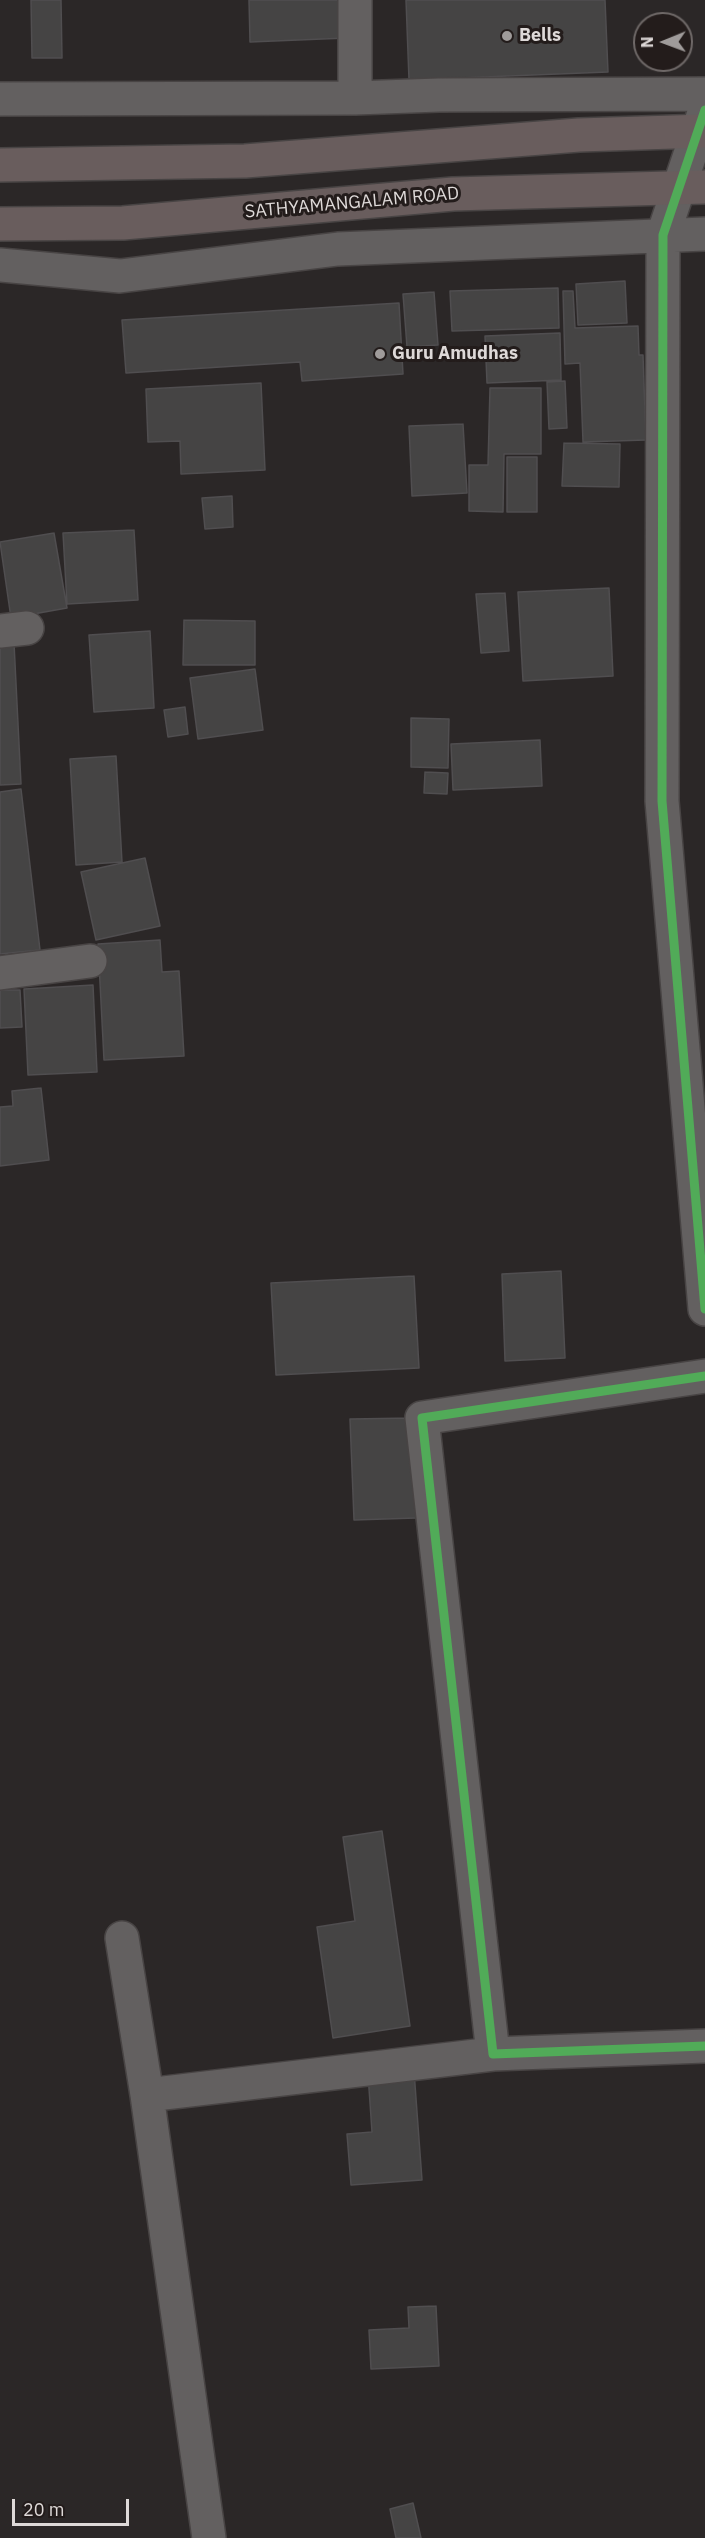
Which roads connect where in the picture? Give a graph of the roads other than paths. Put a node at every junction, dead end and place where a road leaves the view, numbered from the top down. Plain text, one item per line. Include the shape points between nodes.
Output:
1 (355, 0) edge
2 (705, 94) edge
3 (355, 98) junction
4 (0, 99) edge
5 (703, 124) edge
6 (0, 165) edge
7 (693, 187) edge
8 (0, 224) edge
9 (705, 234) edge
10 (663, 235) junction
11 (0, 265) edge
12 (90, 961) dead end
13 (0, 973) edge
14 (705, 1310) edge
15 (705, 1376) edge
16 (122, 1938) dead end
17 (705, 2046) edge
18 (494, 2054) junction
19 (147, 2095) junction
20 (208, 2538) edge

1 - 3 street
2 - 3 street
3 - 4 street
5 - 6 highway via 245,161
5 - 7 street
7 - 8 highway, SATHYAMANGALAM ROAD via 453,194 123,223
7 - 10 street
9 - 10 street
10 - 11 street via 338,249 120,276
10 - 14 street via 662,801
12 - 13 street
15 - 18 street via 422,1418
16 - 19 street
17 - 18 street
18 - 19 street
19 - 20 street

